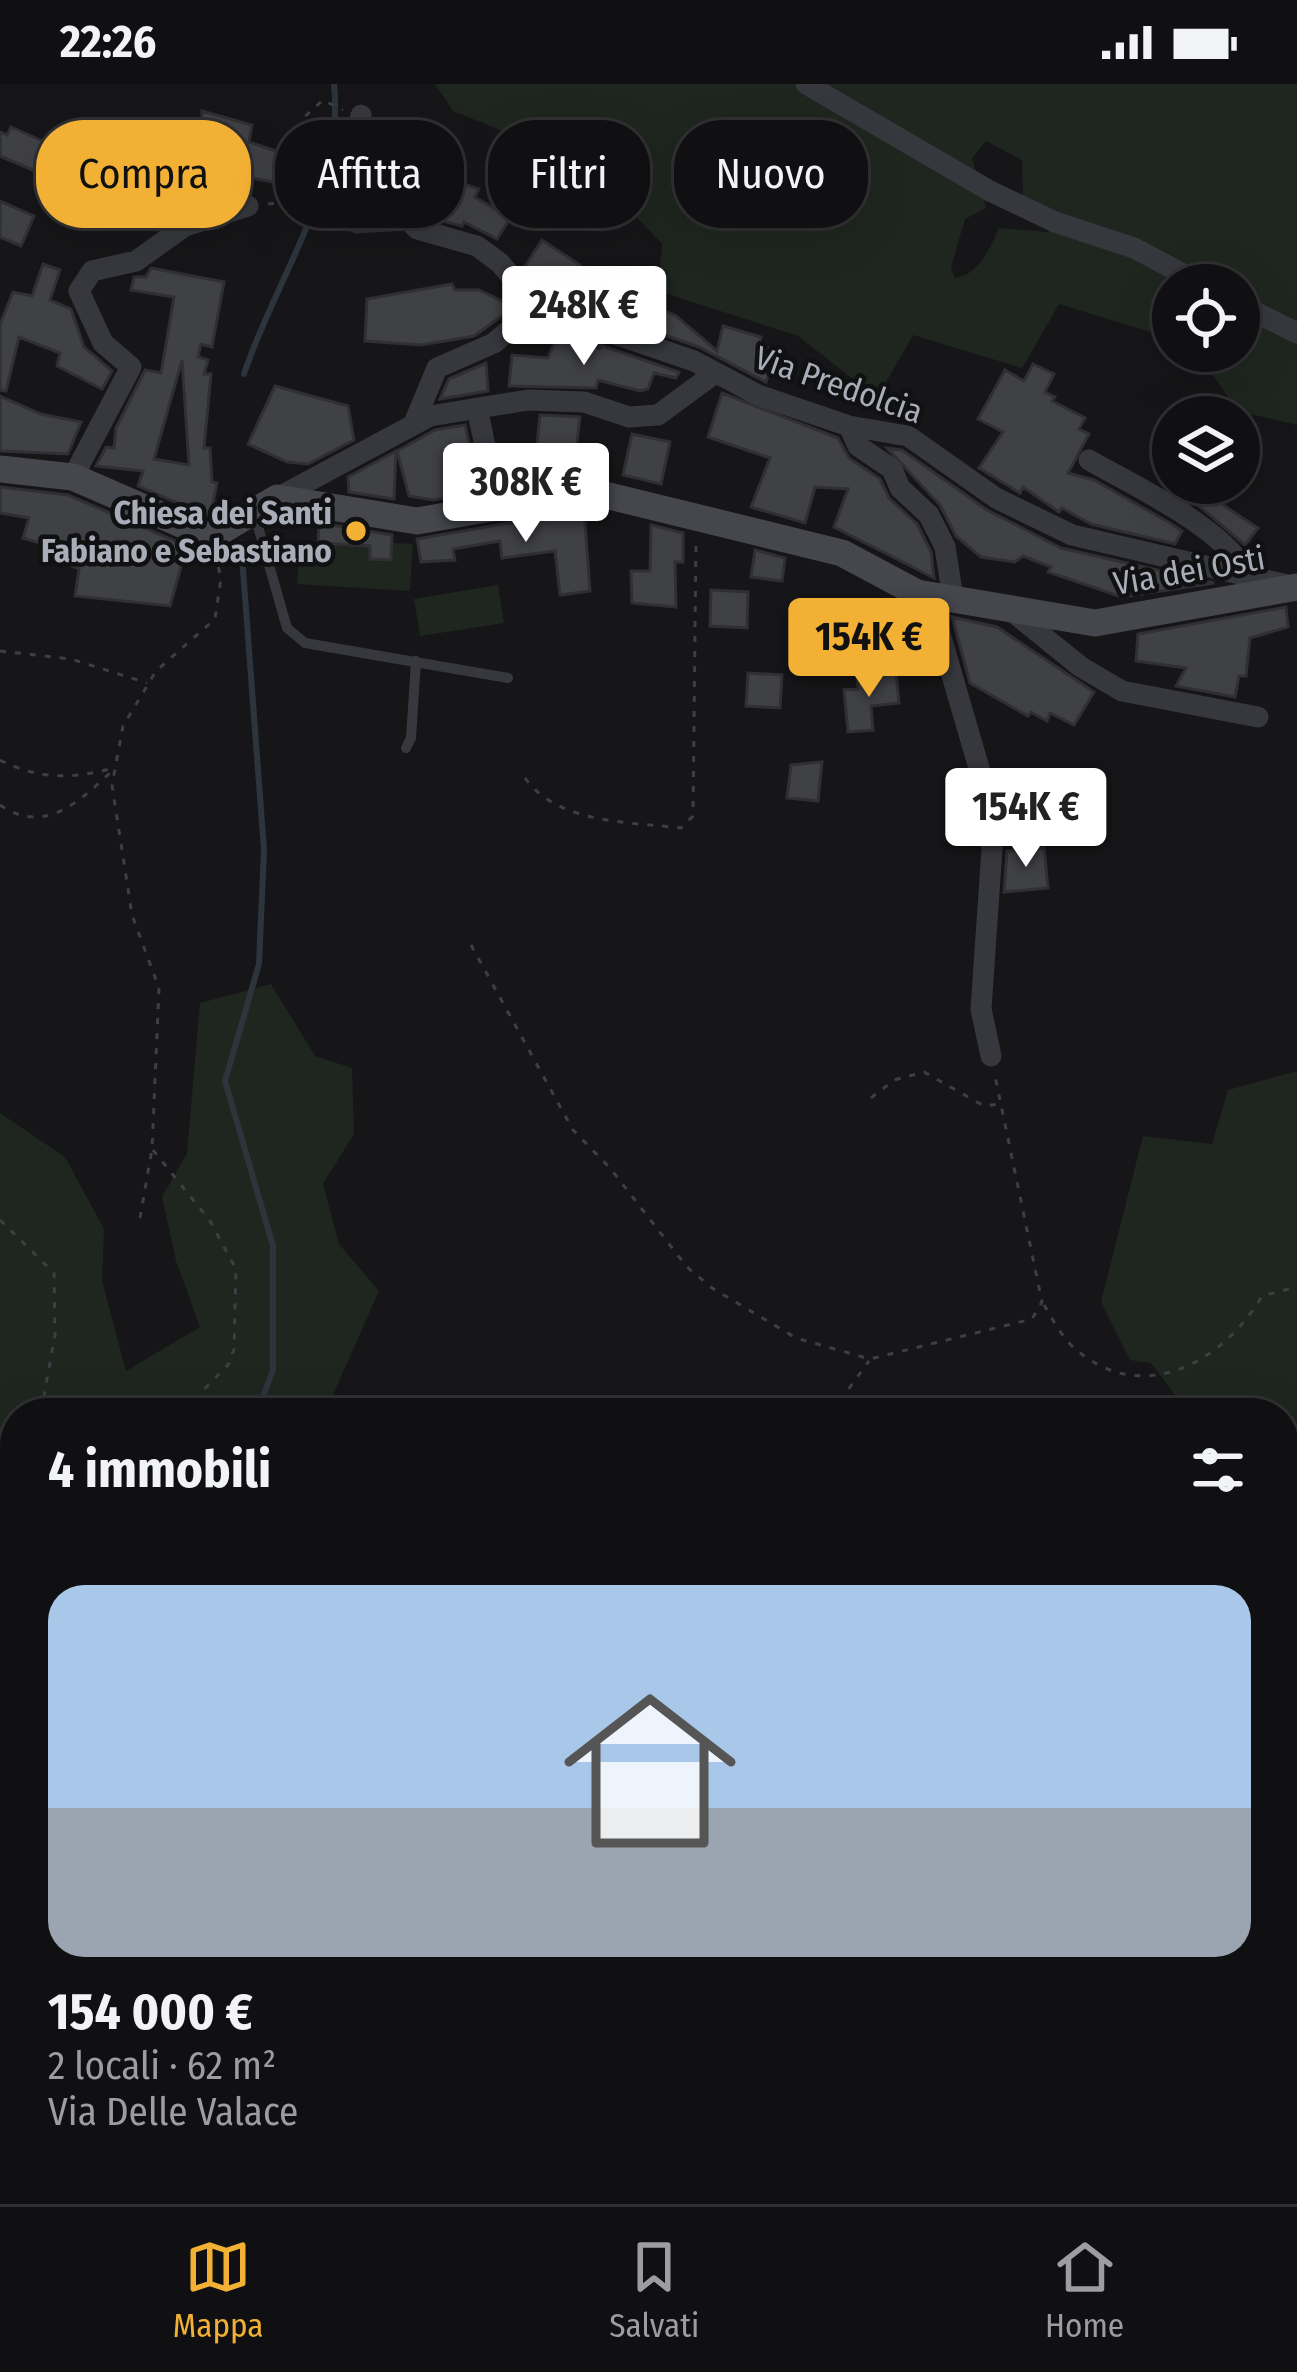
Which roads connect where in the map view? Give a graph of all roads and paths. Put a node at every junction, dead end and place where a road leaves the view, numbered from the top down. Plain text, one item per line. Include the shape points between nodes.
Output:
1 (806, 84) edge
2 (356, 114) joint
3 (251, 206) edge
4 (182, 228) edge
5 (1164, 264) edge
6 (536, 307) junction
7 (1260, 314) edge
8 (1297, 333) edge
9 (715, 373) junction
10 (477, 408) junction
11 (414, 423) junction
12 (848, 426) junction
13 (1089, 460) dead end
14 (0, 469) edge
15 (73, 477) junction
16 (497, 503) junction
17 (265, 506) junction
18 (696, 514) junction
19 (211, 537) junction
20 (1248, 577) junction
21 (1296, 587) edge
22 (944, 596) junction
23 (1008, 608) junction
24 (0, 651) edge
25 (416, 661) junction
26 (508, 678) dead end
27 (149, 683) junction
28 (1258, 717) dead end
29 (406, 748) dead end
30 (0, 760) edge
31 (115, 767) junction
32 (525, 778) dead end
33 (0, 806) edge
34 (471, 945) dead end
35 (991, 1056) joint
36 (871, 1098) dead end
37 (1001, 1104) junction
38 (152, 1149) junction
39 (140, 1218) dead end
40 (0, 1220) edge
41 (1297, 1287) edge
42 (1042, 1302) junction
43 (870, 1359) junction
44 (44, 1398) edge
45 (196, 1398) edge
46 (841, 1398) edge

1 - 5 street via 990,191
2 - 3 path via 322,100 301,119 284,202
2 - 6 street via 358,180 383,192 417,229 477,246
4 - 15 street via 136,261 92,271 79,291 104,344 131,368
6 - 9 street
6 - 11 street via 494,343 437,368
7 - 8 street
9 - 10 street, Via Predolcia via 658,415 629,417 584,402
9 - 12 street, Via Predolcia
10 - 11 street, Via Predolcia
10 - 16 street
11 - 17 street, Via Predolcia
12 - 20 street, Via Predolcia via 908,436 997,498 1072,535
12 - 22 street via 858,446 892,469 929,515 945,547
13 - 20 street via 1164,498 1242,561
14 - 15 street
15 - 19 street
16 - 17 street, Via dei Osti via 417,520
16 - 18 street, Via dei Osti via 589,491
17 - 19 street
17 - 25 lane via 287,628 305,643
18 - 22 street, Via dei Osti via 842,553 917,593
18 - 32 path via 693,816 681,828 564,809
19 - 27 path via 221,578 215,619
20 - 21 street, Via Predolcia
21 - 23 street, Via dei Osti via 1095,623
22 - 23 street, Via dei Osti
22 - 35 street via 938,627 988,799 981,1009
23 - 28 street via 1122,691
24 - 27 path via 71,659
25 - 26 lane
25 - 29 lane
27 - 31 path via 123,726
30 - 31 path via 40,776
31 - 33 path via 51,818 20,819
31 - 38 path via 132,915 159,988
34 - 43 path via 573,1130 687,1267 796,1338
35 - 37 path
36 - 37 path via 894,1080 924,1072 984,1106
37 - 42 path
38 - 39 path
38 - 45 path via 210,1221 236,1269 234,1349
40 - 44 path via 54,1273 55,1335
41 - 42 path via 1262,1296 1218,1352 1181,1370 1133,1374 1070,1344
42 - 43 path via 1032,1319
43 - 46 path

